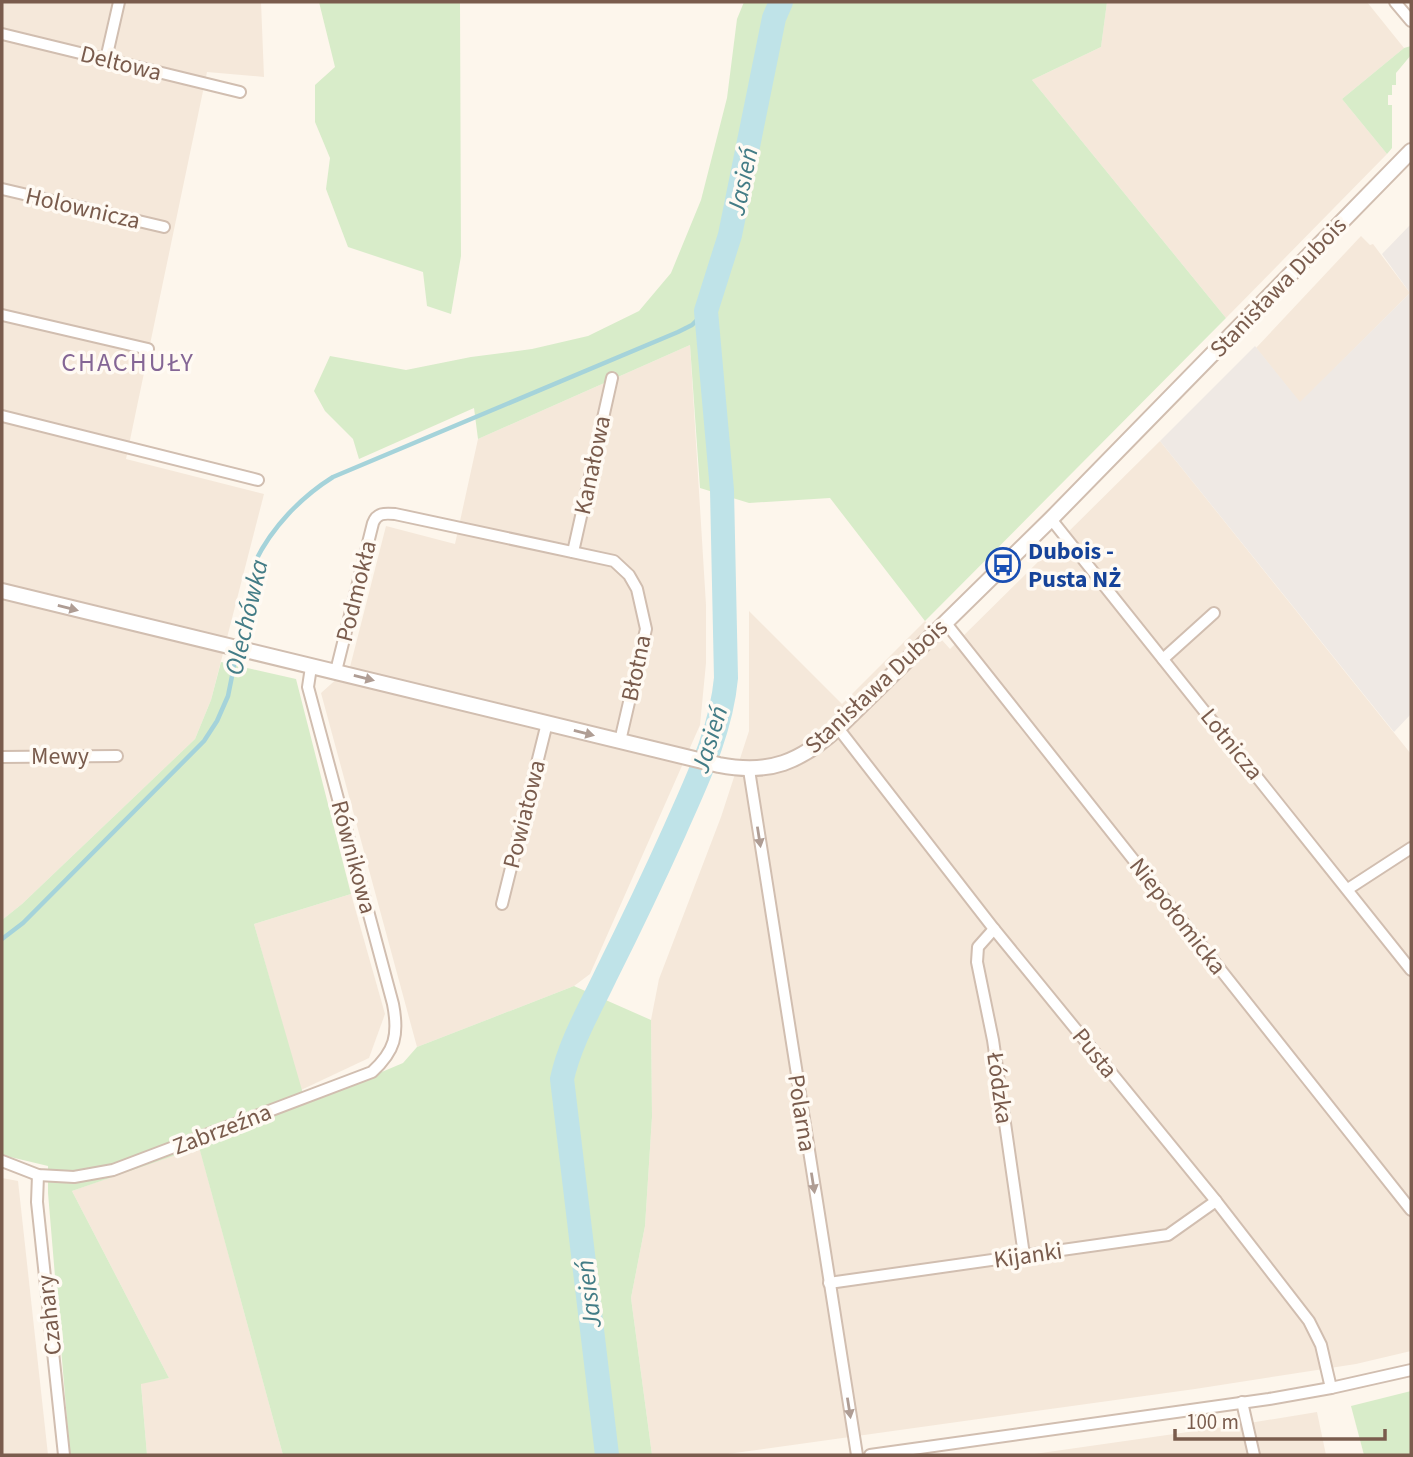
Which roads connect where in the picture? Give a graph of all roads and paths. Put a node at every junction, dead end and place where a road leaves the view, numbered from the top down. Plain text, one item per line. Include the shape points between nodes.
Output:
1 (119, 2) edge
2 (1395, 2) edge
3 (1411, 21) edge
4 (2, 34) edge
5 (106, 60) junction
6 (240, 92) dead end
7 (1411, 151) edge
8 (2, 189) edge
9 (164, 227) dead end
10 (2, 315) edge
11 (148, 349) dead end
12 (612, 378) dead end
13 (2, 416) edge
14 (258, 480) dead end
15 (1051, 519) junction
16 (573, 552) junction
17 (2, 592) edge
18 (1213, 613) dead end
19 (945, 622) junction
20 (1163, 659) junction
21 (311, 667) junction
22 (336, 671) junction
23 (547, 723) junction
24 (838, 728) junction
25 (620, 741) junction
26 (117, 756) dead end
27 (2, 757) edge
28 (749, 770) junction
29 (1411, 848) edge
30 (1349, 889) junction
31 (502, 904) dead end
32 (994, 929) junction
33 (1411, 970) edge
34 (393, 1049) joint
35 (2, 1161) edge
36 (38, 1175) junction
37 (1216, 1201) junction
38 (1411, 1210) edge
39 (1024, 1255) junction
40 (829, 1283) junction
41 (1411, 1370) edge
42 (1331, 1388) junction
43 (1242, 1402) junction
44 (64, 1455) edge
45 (857, 1455) edge
46 (870, 1455) edge
47 (1254, 1455) edge

1 - 5 street
2 - 3 street
4 - 5 street, Deltowa
5 - 6 street, Deltowa
7 - 15 street, Stanisława Dubois
8 - 9 street, Holownicza
10 - 11 street
12 - 16 street, Kanałowa
13 - 14 street
15 - 19 street, Stanisława Dubois
15 - 20 street, Lotnicza
16 - 22 street, Podmokła via 381,514 373,523
16 - 25 street, Błotna via 614,561 629,575 646,629
17 -> 21 street, Stanisława Dubois
18 - 20 street
19 - 24 street, Stanisława Dubois
19 - 38 street, Niepołomicka
20 - 30 street, Lotnicza
21 - 22 street, Stanisława Dubois
21 - 34 street, Równikowa via 308,687 393,1004
22 -> 23 street, Stanisława Dubois
23 -> 25 street, Stanisława Dubois
23 - 31 street, Powiatowa
24 - 28 street, Stanisława Dubois via 789,762
24 - 32 street, Pusta
25 - 28 street, Stanisława Dubois
26 - 27 street, Mewy
28 -> 40 street, Polarna
29 - 30 street
30 - 33 street, Lotnicza
32 - 37 street, Pusta
32 - 39 street, Łódzka via 978,947 977,962
34 - 36 street, Zabrzeźna via 372,1072 113,1170 74,1177
35 - 36 street, Zabrzeźna
36 - 44 street, Czahary
37 - 39 street, Kijanki via 1168,1235
37 - 42 street, Pusta via 1309,1321 1319,1340
39 - 40 street, Kijanki
40 -> 45 street, Polarna
41 - 42 street
42 - 43 street
43 - 46 street
43 - 47 street

